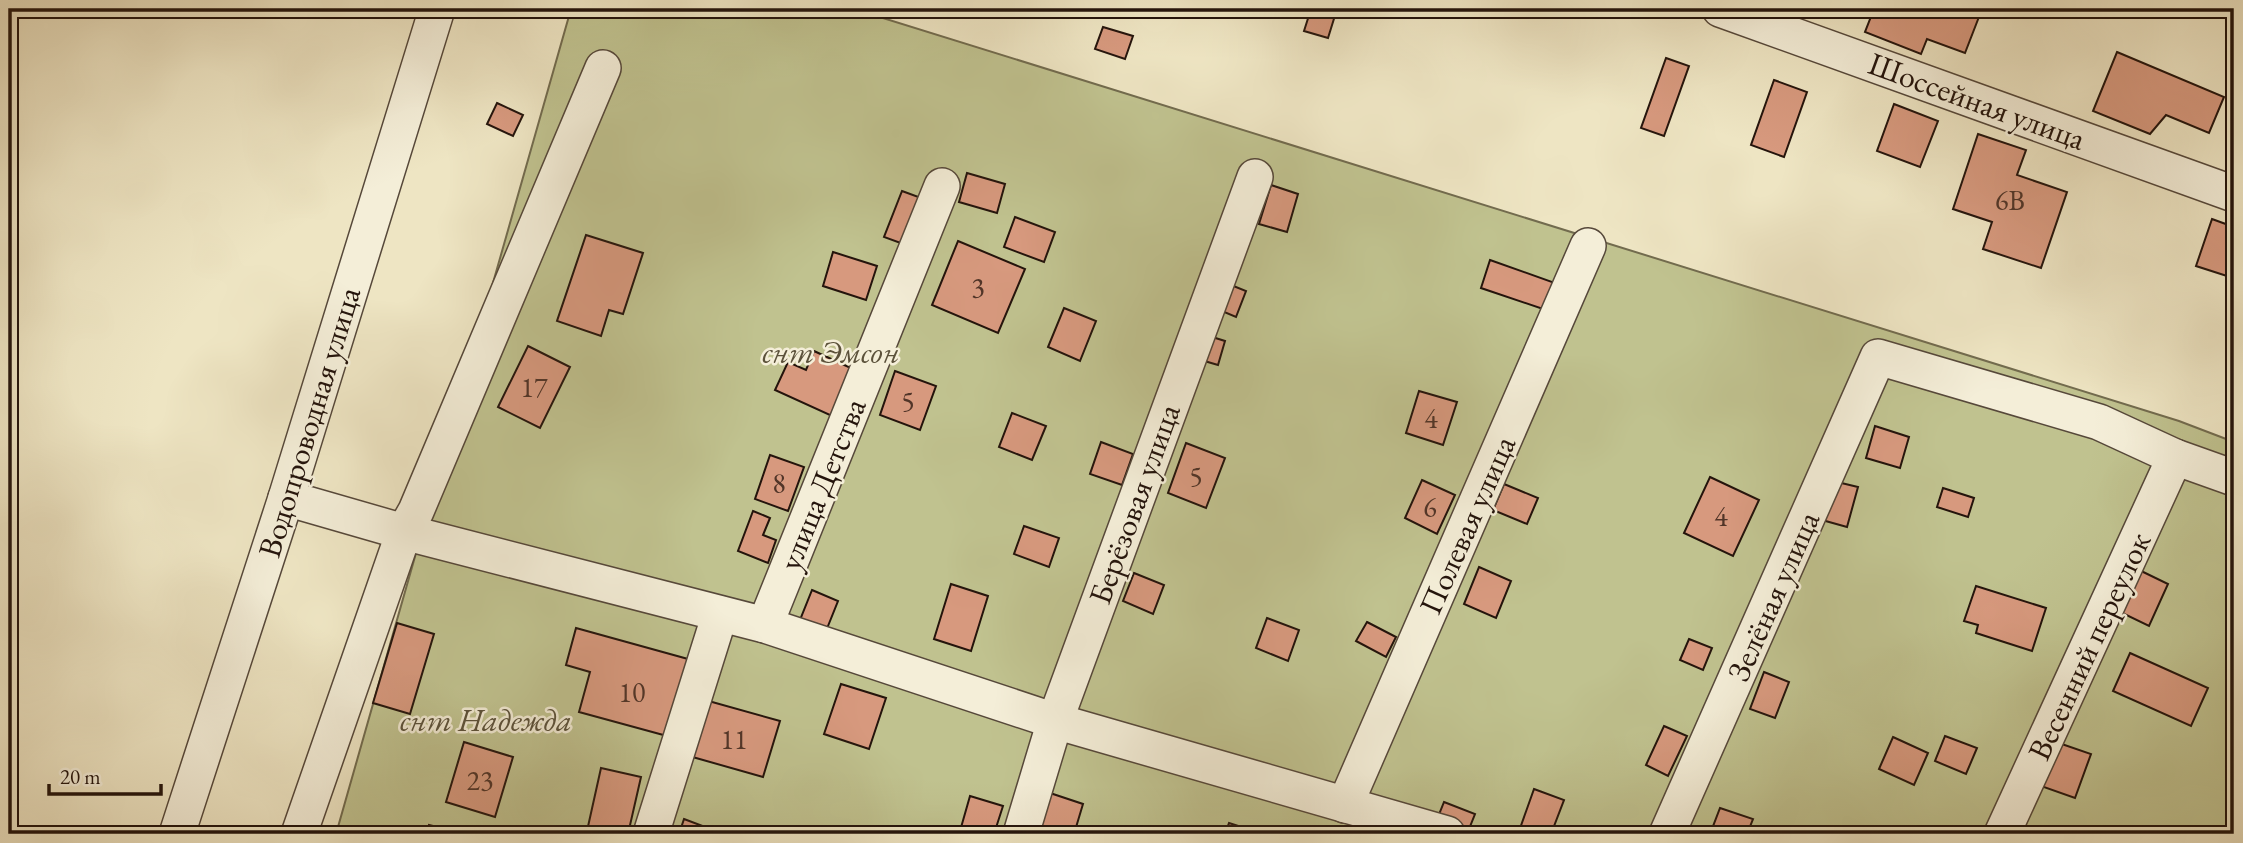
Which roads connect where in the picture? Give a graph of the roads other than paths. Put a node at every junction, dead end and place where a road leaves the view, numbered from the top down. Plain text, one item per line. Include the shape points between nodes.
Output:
1 (437, 9) edge
2 (1720, 9) edge
3 (603, 68) dead end
4 (1255, 177) dead end
5 (942, 186) dead end
6 (2234, 194) edge
7 (1588, 246) dead end
8 (2175, 457) junction
9 (2234, 478) edge
10 (286, 498) junction
11 (404, 532) junction
12 (720, 614) junction
13 (765, 625) junction
14 (1055, 721) junction
15 (1345, 805) junction
16 (1397, 827) edge
17 (177, 834) edge
18 (299, 834) edge
19 (651, 834) edge
20 (1021, 834) edge
21 (1447, 834) edge
22 (1667, 834) edge
23 (2002, 834) edge

1 - 10 street, Водопроводная улица
2 - 6 street, Шоссейная улица
3 - 11 street
4 - 14 street, Берёзовая улица
5 - 13 street, улица Детства
7 - 15 street, Полевая улица
8 - 9 street
8 - 22 street, Зелёная улица via 2099,422 1878,358
8 - 23 street, Весенний переулок
10 - 11 street
10 - 17 street, Водопроводная улица
11 - 12 street
11 - 18 street
12 - 13 street
12 - 19 street
13 - 14 street
14 - 15 street
14 - 20 street, Берёзовая улица
15 - 16 street
16 - 21 street

